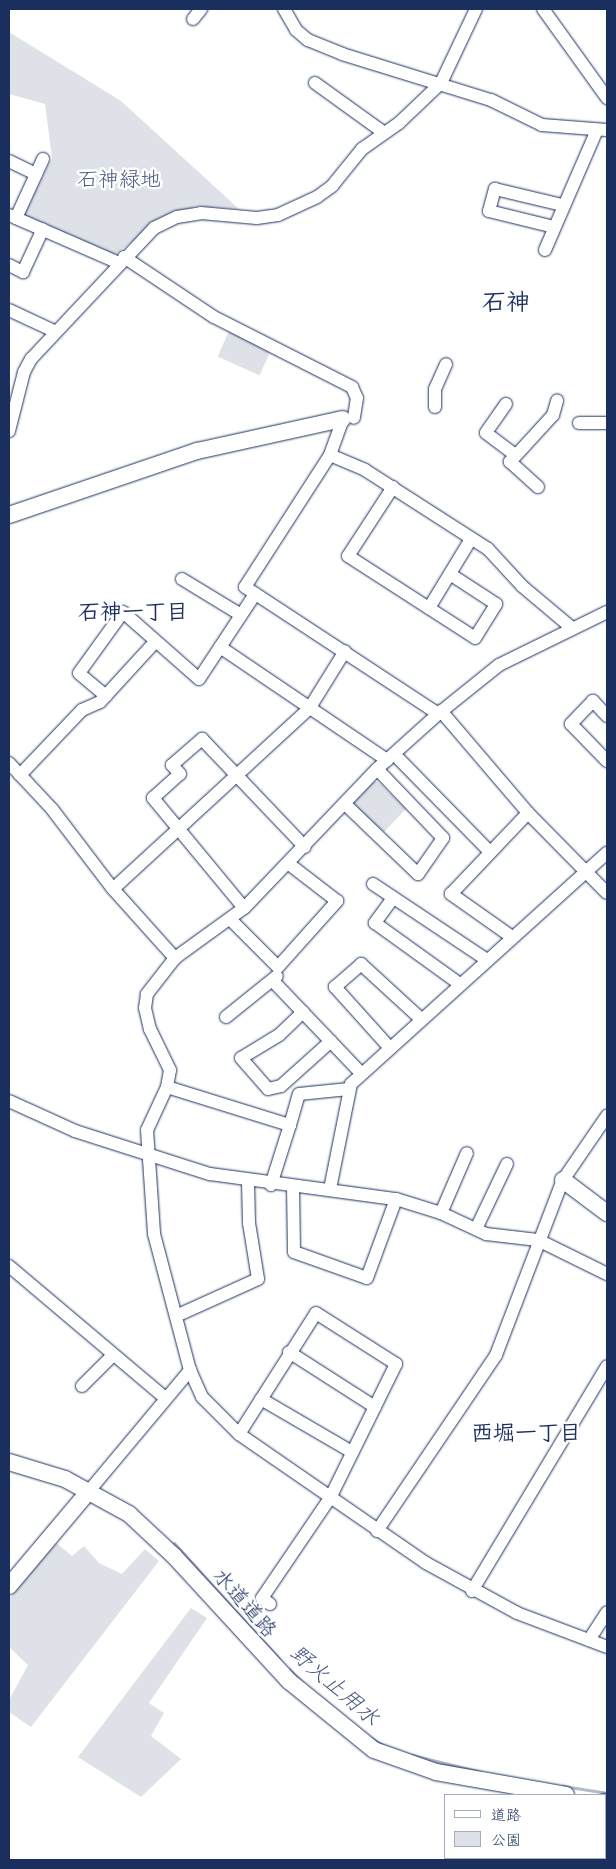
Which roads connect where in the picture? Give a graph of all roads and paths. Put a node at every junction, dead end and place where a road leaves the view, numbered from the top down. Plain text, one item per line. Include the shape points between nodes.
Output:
1 (201, 9) edge
2 (284, 9) edge
3 (476, 9) edge
4 (543, 9) edge
5 (193, 19) dead end
6 (315, 83) dead end
7 (441, 83) junction
8 (607, 98) edge
9 (602, 130) edge
10 (383, 132) junction
11 (43, 159) dead end
12 (9, 161) edge
13 (36, 174) junction
14 (562, 205) junction
15 (12, 217) edge
16 (554, 228) junction
17 (43, 229) junction
18 (545, 250) dead end
19 (122, 260) junction
20 (9, 265) edge
21 (9, 310) edge
22 (54, 331) junction
23 (446, 364) dead end
24 (557, 401) dead end
25 (506, 404) dead end
26 (435, 407) dead end
27 (348, 418) junction
28 (579, 423) dead end
29 (607, 423) edge
30 (9, 431) edge
31 (514, 454) junction
32 (330, 455) junction
33 (538, 487) dead end
34 (393, 488) junction
35 (9, 515) edge
36 (471, 539) junction
37 (450, 574) junction
38 (182, 579) dead end
39 (255, 594) junction
40 (429, 608) junction
41 (607, 612) edge
42 (241, 615) junction
43 (572, 628) junction
44 (154, 643) junction
45 (220, 647) junction
46 (345, 652) junction
47 (106, 696) junction
48 (309, 709) junction
49 (440, 712) junction
50 (607, 716) edge
51 (390, 757) junction
52 (607, 760) edge
53 (9, 764) edge
54 (377, 769) junction
55 (20, 775) junction
56 (236, 776) junction
57 (346, 805) junction
58 (528, 813) junction
59 (179, 828) junction
60 (305, 847) junction
61 (489, 851) junction
62 (607, 854) edge
63 (289, 864) junction
64 (587, 874) junction
65 (374, 884) dead end
66 (114, 889) junction
67 (607, 893) edge
68 (393, 898) junction
69 (244, 908) junction
70 (231, 920) junction
71 (512, 938) junction
72 (175, 958) junction
73 (487, 960) junction
74 (278, 967) junction
75 (273, 981) junction
76 (460, 984) junction
77 (303, 1012) junction
78 (226, 1017) dead end
79 (421, 1019) junction
80 (330, 1040) junction
81 (389, 1048) junction
82 (361, 1072) junction
83 (167, 1088) junction
84 (349, 1089) junction
85 (9, 1101) edge
86 (607, 1116) edge
87 (290, 1125) junction
88 (148, 1152) junction
89 (467, 1153) dead end
90 (507, 1164) dead end
91 (563, 1180) junction
92 (248, 1182) junction
93 (271, 1185) junction
94 (293, 1187) junction
95 (330, 1189) junction
96 (396, 1199) junction
97 (441, 1213) junction
98 (607, 1213) edge
99 (476, 1230) junction
100 (538, 1240) junction
101 (9, 1266) edge
102 (607, 1274) edge
103 (176, 1316) junction
104 (289, 1352) junction
105 (113, 1355) junction
106 (607, 1366) edge
107 (190, 1370) junction
108 (82, 1386) dead end
109 (164, 1398) junction
110 (260, 1398) junction
111 (375, 1407) junction
112 (239, 1434) junction
113 (352, 1452) junction
114 (9, 1462) edge
115 (89, 1491) junction
116 (330, 1498) junction
117 (377, 1530) junction
118 (9, 1586) edge
119 (472, 1591) junction
120 (270, 1604) dead end
121 (607, 1612) edge
122 (589, 1640) junction
123 (607, 1647) edge
124 (560, 1794) edge

1 - 5 street
2 - 7 street via 296,30 308,40
3 - 7 street
4 - 8 street
6 - 10 street
7 - 9 street via 491,100 542,125
7 - 10 street via 399,123
9 - 14 street
10 - 19 street via 362,149 332,186 298,208 257,218 201,212 177,217 154,228
11 - 13 street
12 - 13 street
13 - 15 street
14 - 16 street
14 - 16 street via 495,189 489,210
15 - 17 street
16 - 18 street
17 - 19 street
17 - 20 street via 23,272
19 - 22 street
19 - 27 street via 214,317 352,387 357,398
21 - 22 street
22 - 30 street via 24,372
23 - 26 street via 435,389
24 - 31 street via 553,415
25 - 31 street via 486,433
27 - 32 street
27 - 35 street via 197,451
28 - 29 street
31 - 33 street via 510,462
32 - 34 street
32 - 39 street via 245,588
34 - 36 street
34 - 40 street via 348,556
36 - 37 street
36 - 43 street via 488,549 522,586
37 - 40 street
37 - 40 street via 496,604 475,638
38 - 42 street
39 - 42 street
39 - 46 street
41 - 43 street
42 - 45 street
43 - 49 street via 500,665
44 - 45 street via 198,679
44 - 47 street
44 - 47 street via 123,612 79,673
45 - 48 street
46 - 48 street
46 - 49 street
47 - 55 street via 82,710
48 - 51 street
48 - 56 street
49 - 51 street
49 - 58 street
50 - 52 street via 592,701 571,724
51 - 54 street
51 - 61 street
53 - 55 street
54 - 57 street
54 - 57 street via 443,838 418,874
55 - 66 street via 62,820
56 - 59 street
56 - 59 street via 202,739 172,765 180,774 153,798
56 - 60 street
57 - 60 street
58 - 61 street
58 - 64 street
59 - 66 street
59 - 69 street
60 - 63 street
61 - 71 street via 451,894
62 - 64 street
63 - 69 street
63 - 74 street via 337,901
64 - 67 street
64 - 71 street
65 - 68 street
66 - 72 street
68 - 73 street
68 - 76 street via 375,923
69 - 70 street
70 - 72 street
70 - 74 street
71 - 73 street
72 - 83 street via 150,989 145,1008 150,1029 170,1070
73 - 76 street
74 - 75 street via 280,973
75 - 77 street
75 - 78 street
76 - 79 street
77 - 80 street
77 - 80 street via 278,1035 241,1058 268,1089 281,1086
79 - 81 street
79 - 81 street via 361,964 335,987
80 - 82 street
81 - 82 street
82 - 84 street
83 - 87 street
83 - 88 street via 147,1130
84 - 87 street via 300,1094
84 - 95 street
85 - 88 street via 75,1131
86 - 91 street
87 - 93 street
88 - 92 street via 210,1174
88 - 103 street via 154,1234
89 - 97 street
90 - 99 street
91 - 98 street
91 - 100 street
92 - 93 street
92 - 103 street via 249,1223 258,1279
93 - 94 street
94 - 95 street
94 - 96 street via 294,1252 367,1278
95 - 96 street
96 - 97 street
97 - 99 street
99 - 100 street
100 - 102 street
100 - 117 street via 496,1354
101 - 105 street
103 - 107 street
104 - 110 street
104 - 111 street
104 - 111 street via 316,1313 396,1364
105 - 108 street
105 - 109 street
106 - 119 street
107 - 109 street
107 - 112 street via 202,1397
109 - 115 street
110 - 112 street
110 - 113 street
111 - 113 street
112 - 116 street
113 - 116 street
114 - 115 street, 水道道路
115 - 118 street
115 - 124 street, 水道道路 via 144,1526 289,1681 374,1750 398,1762 436,1772
116 - 117 street
116 - 120 street via 262,1598
117 - 119 street
119 - 122 street via 517,1613
121 - 122 street
122 - 123 street

